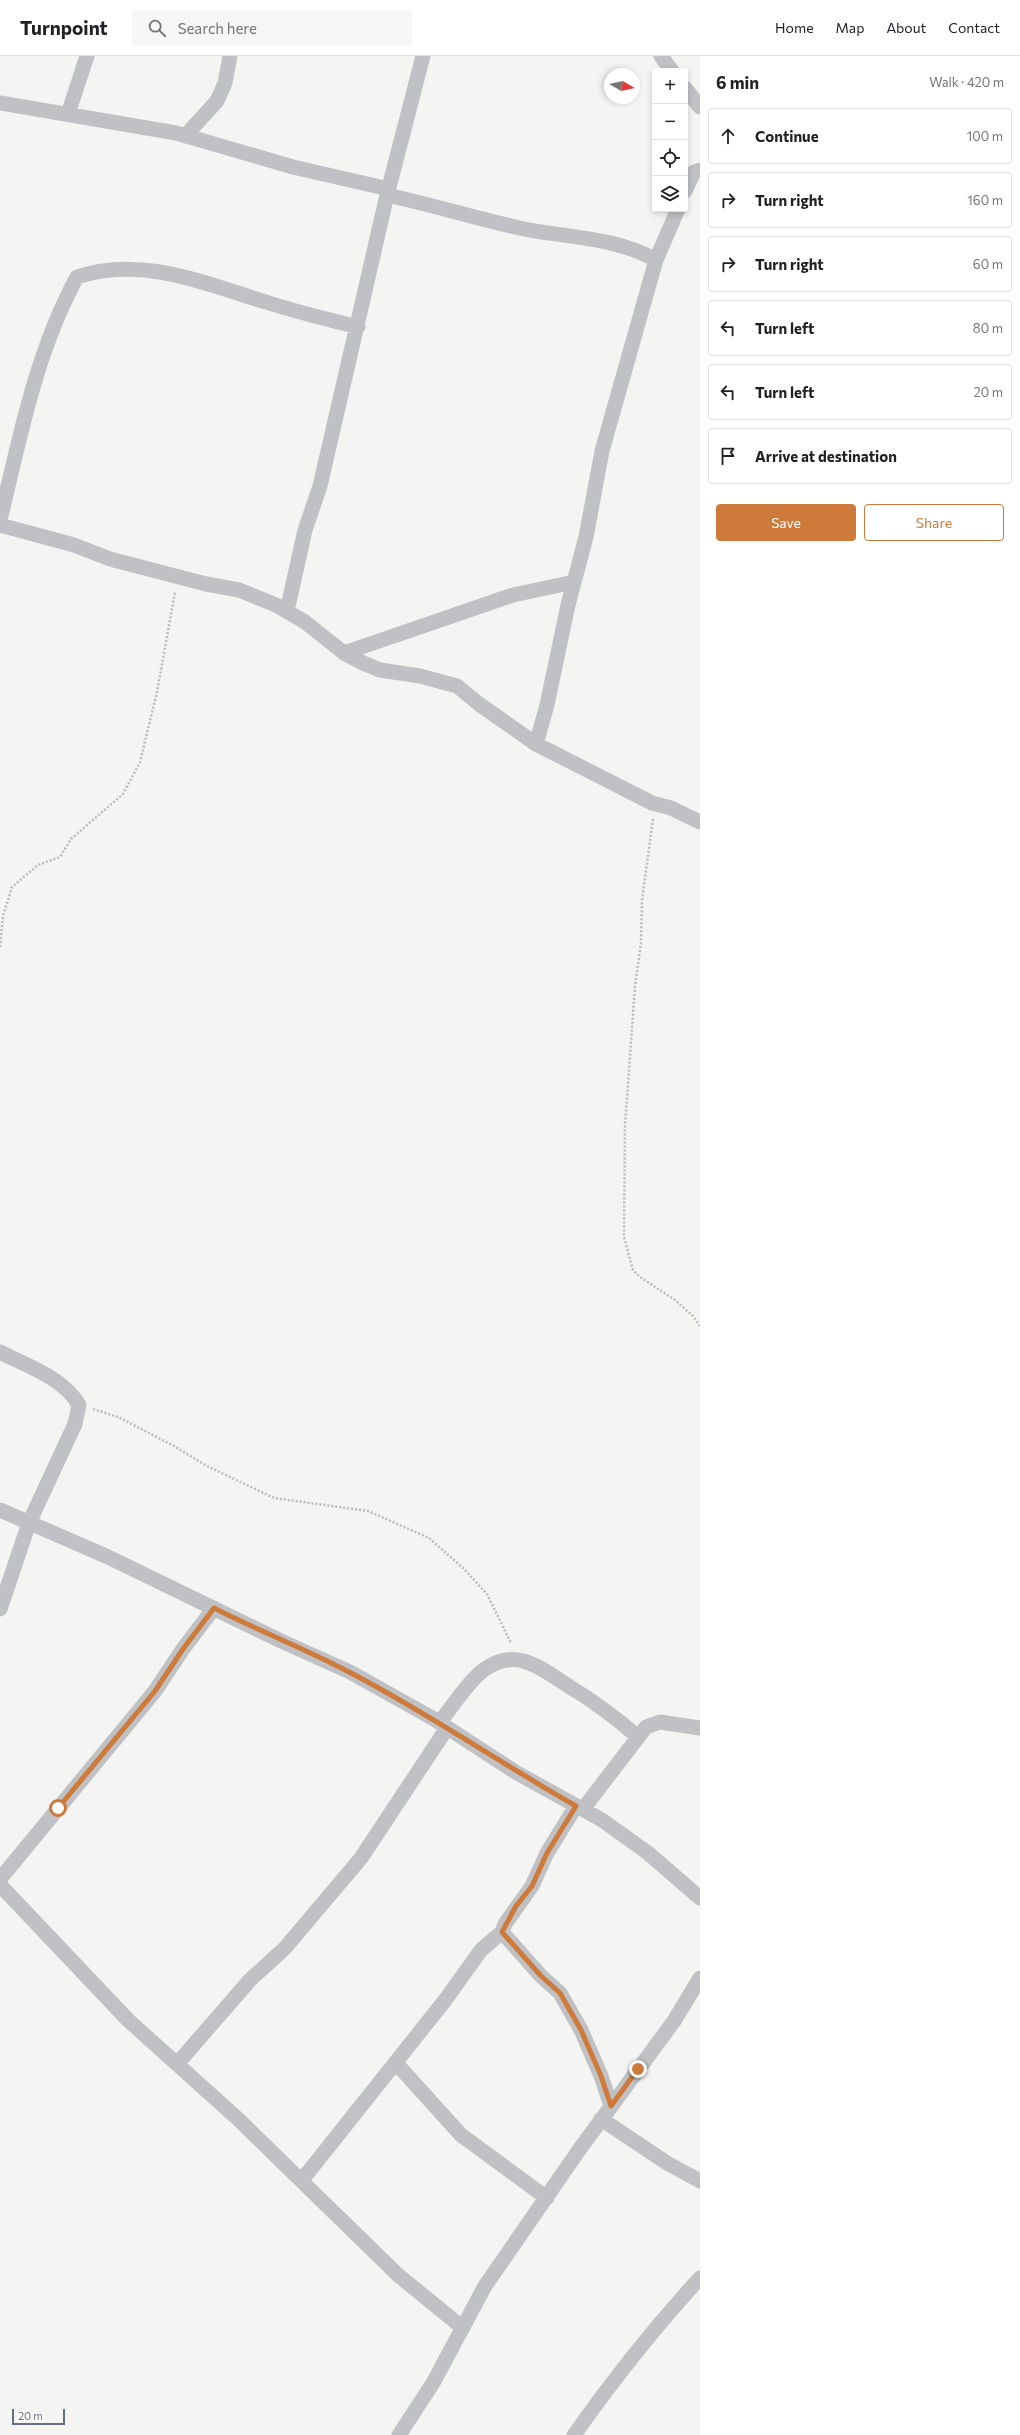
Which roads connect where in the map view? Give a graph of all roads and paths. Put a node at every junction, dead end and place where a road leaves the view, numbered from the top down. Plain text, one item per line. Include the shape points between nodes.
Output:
1 (87, 56) edge
2 (230, 56) edge
3 (423, 56) edge
4 (661, 56) edge
5 (670, 68) edge
6 (688, 92) edge
7 (0, 103) edge
8 (700, 107) edge
9 (68, 114) junction
10 (185, 136) junction
11 (700, 170) edge
12 (688, 185) edge
13 (388, 192) junction
14 (677, 212) edge
15 (656, 260) junction
16 (358, 327) junction
17 (0, 520) edge
18 (0, 525) edge
19 (178, 576) junction
20 (574, 582) junction
21 (286, 611) junction
22 (344, 653) junction
23 (536, 744) junction
24 (652, 803) junction
25 (700, 822) edge
26 (0, 947) edge
27 (700, 1326) edge
28 (0, 1352) edge
29 (79, 1405) junction
30 (0, 1510) edge
31 (29, 1523) junction
32 (214, 1608) junction
33 (0, 1609) edge
34 (519, 1660) junction
35 (444, 1725) junction
36 (700, 1728) edge
37 (638, 1737) junction
38 (579, 1807) junction
39 (0, 1879) edge
40 (0, 1885) edge
41 (700, 1898) edge
42 (502, 1932) junction
43 (700, 1978) edge
44 (396, 2063) junction
45 (177, 2064) junction
46 (611, 2106) junction
47 (601, 2119) junction
48 (302, 2180) junction
49 (700, 2181) edge
50 (547, 2198) junction
51 (700, 2278) edge
52 (463, 2328) junction
53 (399, 2435) edge
54 (574, 2435) edge

1 - 9 street
2 - 10 street via 225,83 217,101
3 - 13 street
4 - 5 street
6 - 8 street
7 - 9 street
9 - 10 street
10 - 13 street
11 - 12 street via 694,172
13 - 15 street via 480,220 550,234 610,242 637,249
13 - 16 street
14 - 15 street
15 - 20 street via 602,451 586,537
16 - 17 street via 173,274 124,268 96,270 77,277 65,299 39,365
16 - 21 street via 320,486 305,530
18 - 19 street via 74,545 110,559
19 - 21 street via 239,590
19 - 26 path via 157,692 140,762 124,794 71,839 60,857 38,865 12,887 2,916
20 - 22 street via 512,595
20 - 23 street
21 - 22 street via 305,622
22 - 23 street via 380,670 420,676 457,686
23 - 24 street
24 - 25 street via 671,808
24 - 27 path via 653,826 642,900 641,943 635,986 625,1126 624,1237 633,1270 675,1300
28 - 29 street via 64,1386 74,1395
29 - 31 street via 75,1424
29 - 34 path via 118,1417 207,1466 274,1498 368,1511 429,1538 463,1568 487,1594
30 - 31 street
31 - 32 street via 106,1556
31 - 33 street
32 - 35 street via 350,1672
32 - 39 street via 155,1691
34 - 35 street via 502,1661 484,1669
34 - 37 street via 539,1665 598,1703
35 - 38 street via 517,1773
35 - 45 street via 361,1858 285,1948 250,1980
36 - 37 street via 660,1722 646,1727
37 - 38 street
38 - 41 street via 648,1853
38 - 42 street via 547,1853 532,1886 516,1906
40 - 45 street via 128,2020
42 - 44 street via 481,1950
42 - 46 street via 541,1976 560,1993 581,2030
43 - 46 street via 674,2021
44 - 48 street
44 - 50 street via 460,2135
45 - 48 street
46 - 47 street
47 - 49 street via 667,2163
47 - 50 street
48 - 52 street via 398,2274
50 - 52 street via 485,2286
51 - 54 street via 612,2381
52 - 53 street

